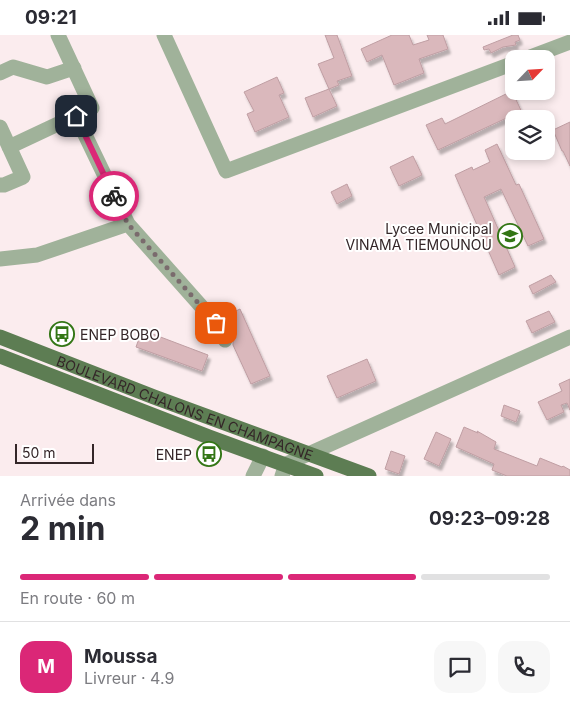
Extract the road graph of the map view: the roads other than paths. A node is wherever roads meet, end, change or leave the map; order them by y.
1 (58, 35) edge
2 (164, 35) edge
3 (570, 42) edge
4 (549, 50) edge
5 (505, 66) edge
6 (74, 68) junction
7 (0, 73) edge
8 (76, 116) junction
9 (0, 127) edge
10 (9, 147) junction
11 (0, 185) edge
12 (128, 224) junction
13 (0, 259) edge
14 (0, 337) edge
15 (570, 337) edge
16 (225, 340) dead end
17 (0, 356) edge
18 (312, 454) junction
19 (263, 456) junction
20 (284, 470) edge
21 (253, 476) edge
22 (316, 476) edge
23 (369, 476) edge

1 - 6 street
2 - 5 street
3 - 4 street
6 - 7 street
6 - 8 street
8 - 10 street
8 - 12 street
9 - 10 street
10 - 11 street
12 - 13 street
12 - 16 street
14 - 18 main road, BOULEVARD CHALONS EN CHAMPAGNE
15 - 18 street
17 - 19 main road, BOULEVARD CHALONS EN CHAMPAGNE
18 - 20 street
18 - 23 main road, BOULEVARD CHALONS EN CHAMPAGNE
19 - 20 main road, BOULEVARD CHALONS EN CHAMPAGNE
19 - 21 street
20 - 22 main road, BOULEVARD CHALONS EN CHAMPAGNE

